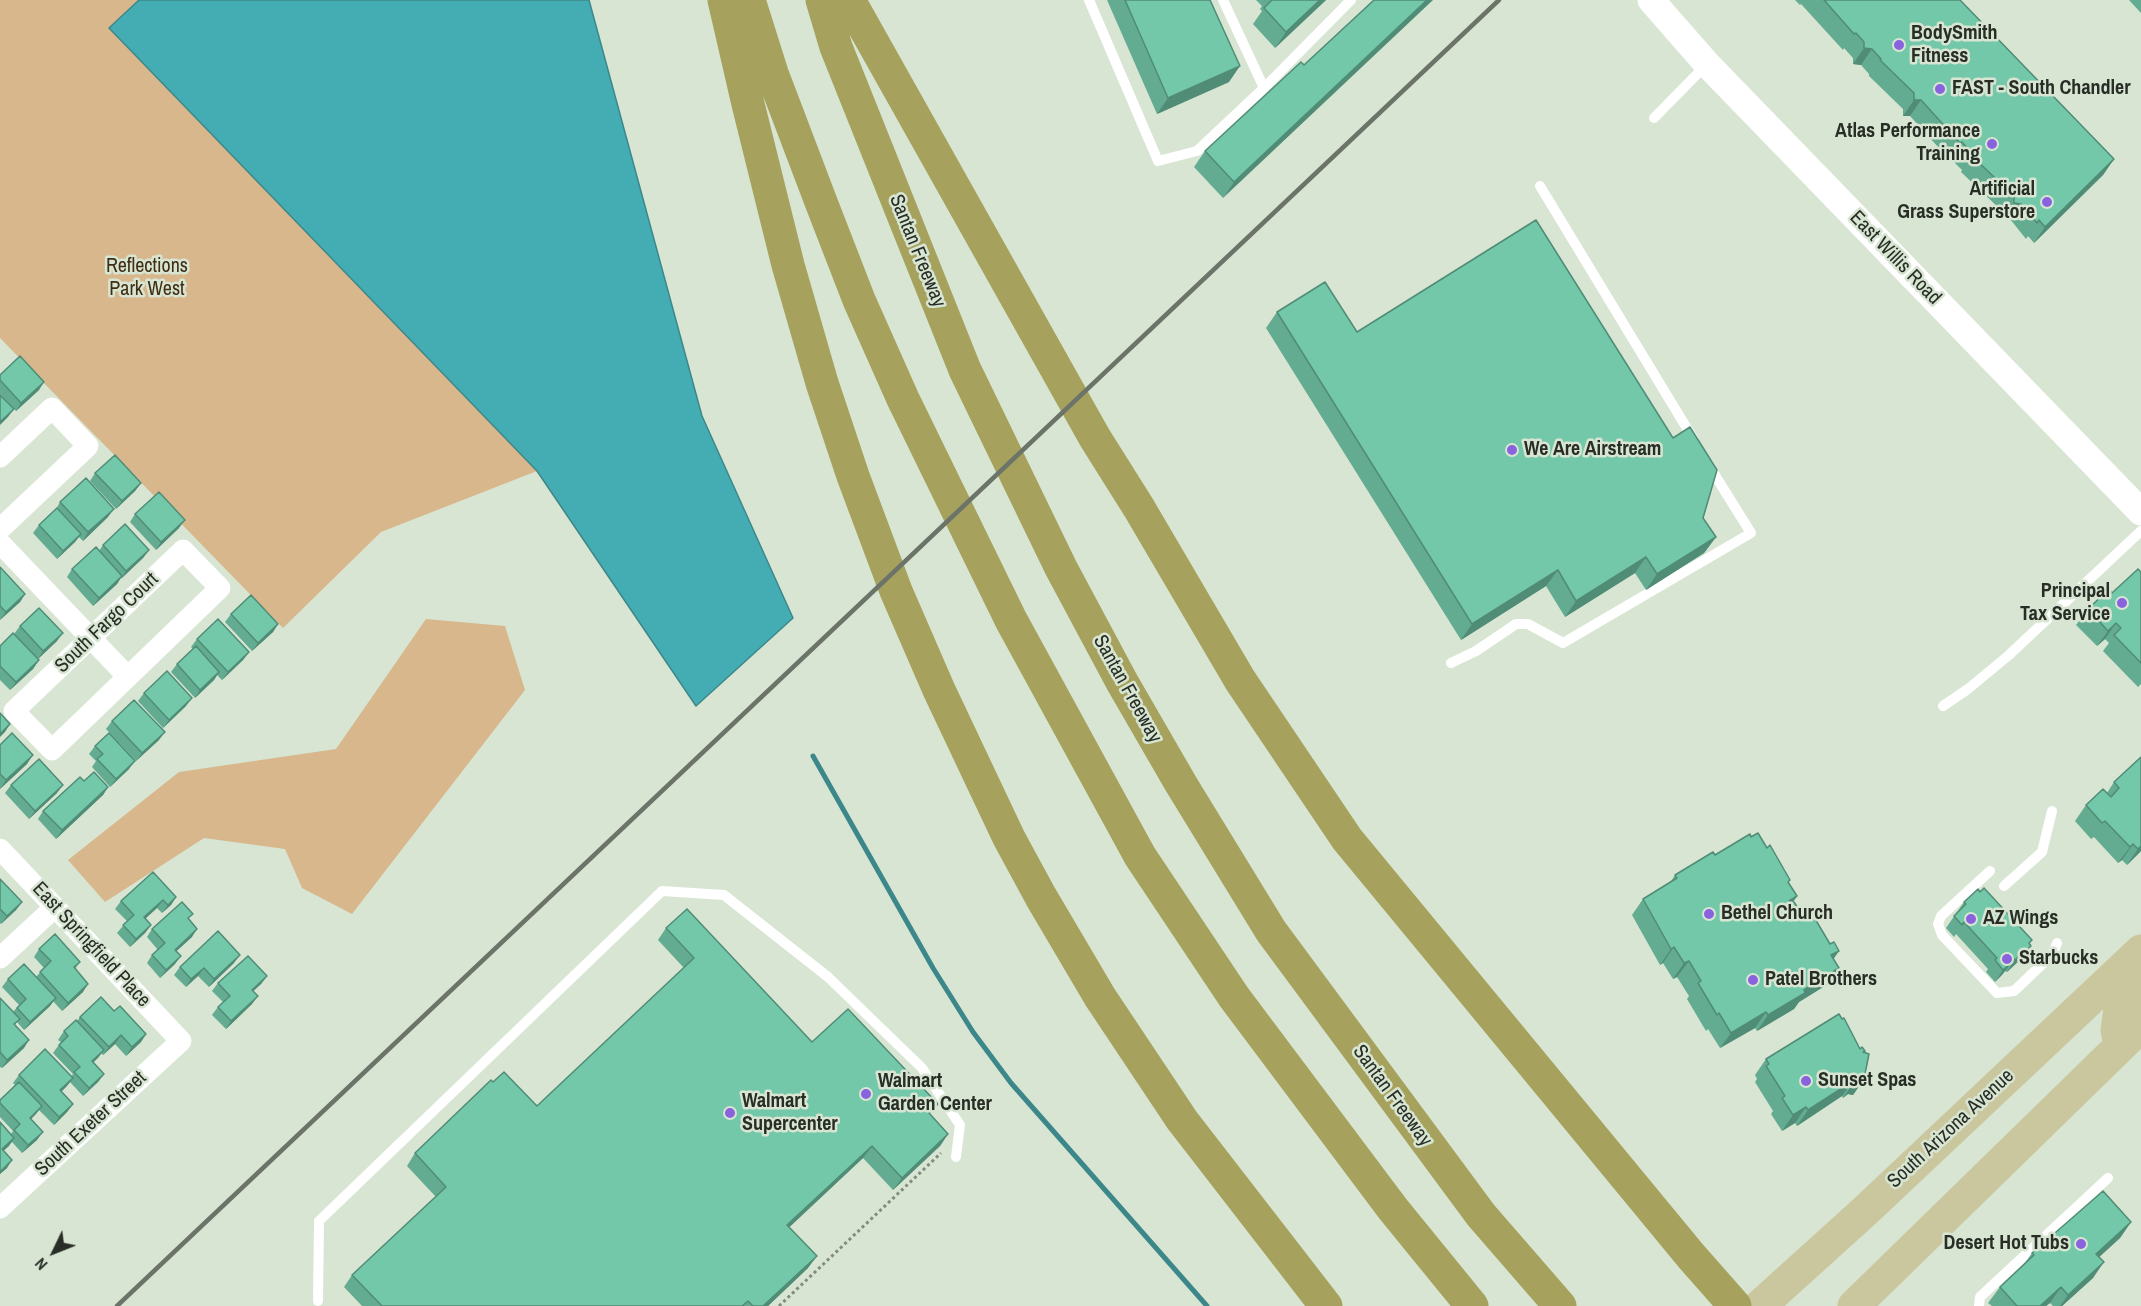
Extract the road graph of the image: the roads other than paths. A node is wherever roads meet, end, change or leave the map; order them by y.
1 (724, 0) edge
2 (748, 0) edge
3 (822, 0) edge
4 (849, 0) edge
5 (1089, 0) edge
6 (1223, 0) edge
7 (1351, 0) edge
8 (1651, 0) edge
9 (1707, 64) junction
10 (1264, 88) junction
11 (1654, 118) dead end
12 (1540, 186) dead end
13 (0, 457) edge
14 (2141, 512) edge
15 (0, 529) edge
16 (2141, 531) edge
17 (0, 543) edge
18 (91, 638) junction
19 (1451, 663) dead end
20 (128, 677) junction
21 (1943, 706) dead end
22 (2052, 811) dead end
23 (0, 849) edge
24 (1990, 871) dead end
25 (2004, 886) dead end
26 (55, 907) junction
27 (2057, 942) dead end
28 (2141, 951) edge
29 (0, 958) edge
30 (2141, 986) edge
31 (2131, 1036) edge
32 (182, 1041) joint
33 (956, 1157) road end
34 (2108, 1178) dead end
35 (0, 1208) edge
36 (318, 1304) edge
37 (1326, 1306) edge
38 (1472, 1306) edge
39 (1560, 1306) edge
40 (1735, 1306) edge
41 (1760, 1306) edge
42 (1854, 1306) edge
43 (1979, 1306) edge

1 - 37 highway
2 - 38 highway
3 - 39 highway, Santan Freeway
4 - 40 highway
5 - 10 lane
6 - 10 lane
7 - 10 lane
8 - 9 street, East Willis Road
9 - 11 lane
9 - 14 street, East Willis Road
12 - 19 lane
13 - 15 street
16 - 21 lane
17 - 18 street
18 - 20 street
18 - 20 street, South Fargo Court
18 - 20 street, South Fargo Court
22 - 25 lane
23 - 26 street, East Springfield Place
24 - 27 lane
26 - 29 street
26 - 32 street, East Springfield Place
28 - 41 main road, South Arizona Avenue
30 - 31 main road
31 - 42 main road
32 - 35 street, South Exeter Street
33 - 36 lane
34 - 43 lane

